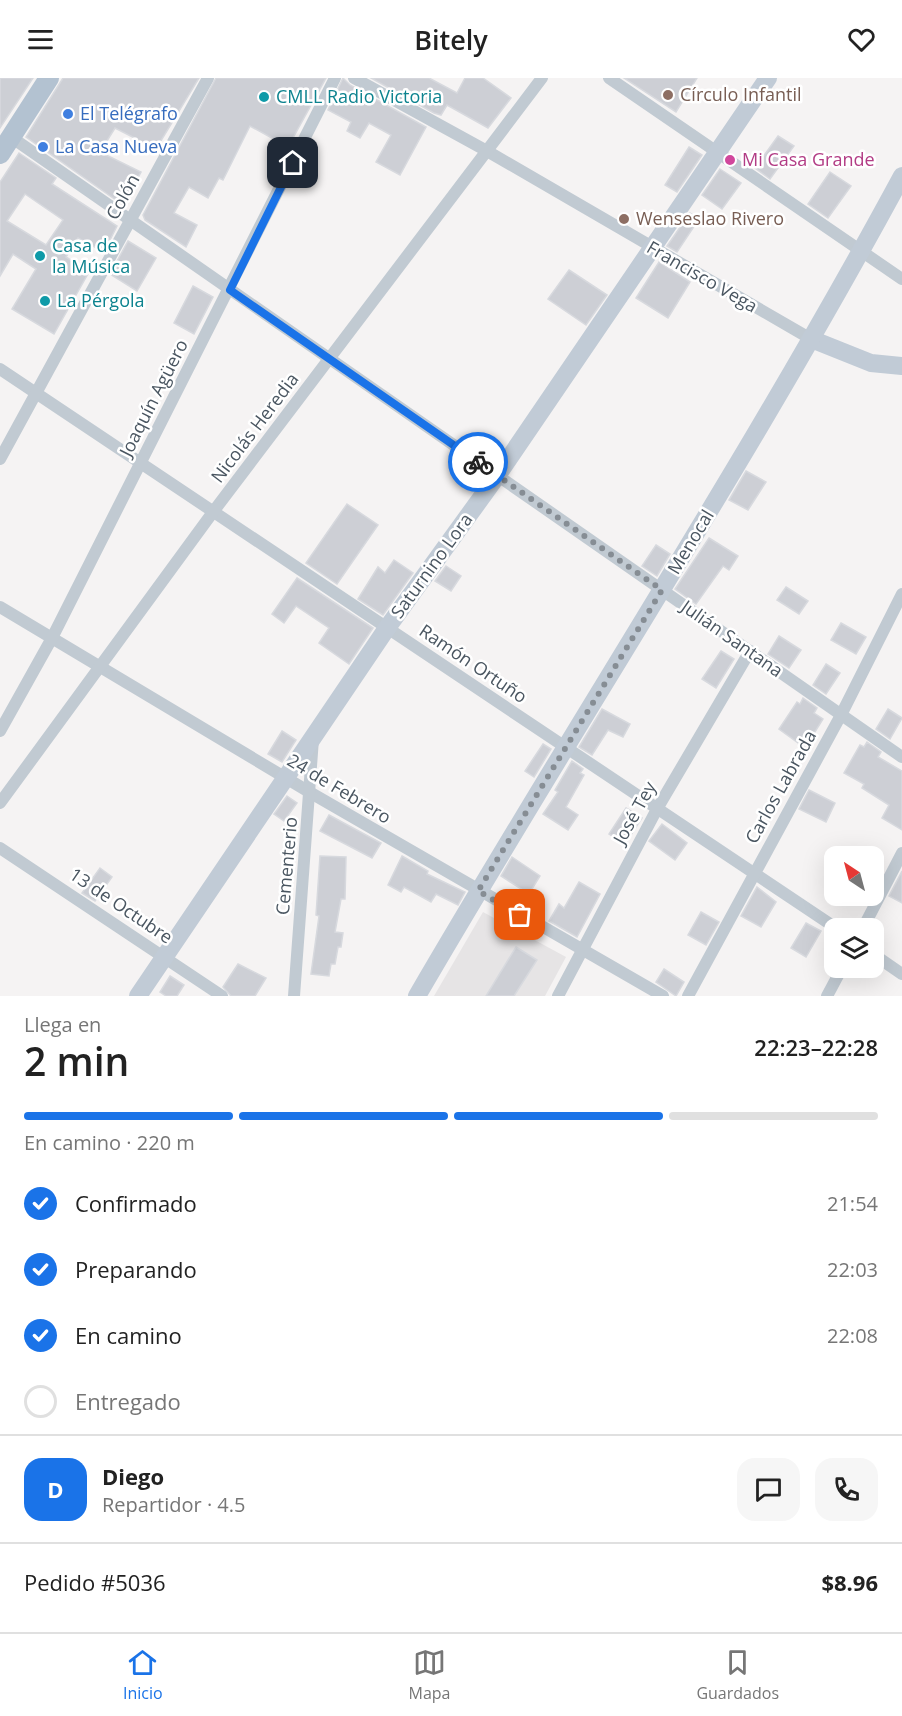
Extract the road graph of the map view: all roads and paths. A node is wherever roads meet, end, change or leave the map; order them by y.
1 (49, 78) edge
2 (208, 78) edge
3 (335, 78) edge
4 (354, 78) edge
5 (542, 78) edge
6 (609, 78) edge
7 (768, 78) edge
8 (5, 134) edge
9 (487, 151) junction
10 (718, 152) junction
11 (0, 154) edge
12 (902, 176) edge
13 (130, 220) junction
14 (653, 248) junction
15 (861, 252) junction
16 (902, 279) edge
17 (230, 290) junction
18 (811, 339) junction
19 (330, 359) junction
20 (902, 366) edge
21 (0, 369) edge
22 (35, 393) junction
23 (0, 459) edge
24 (141, 464) junction
25 (497, 476) junction
26 (213, 512) junction
27 (662, 590) junction
28 (902, 594) edge
29 (0, 607) edge
30 (387, 628) junction
31 (52, 638) junction
32 (750, 651) junction
33 (100, 667) junction
34 (841, 715) junction
35 (0, 731) edge
36 (313, 738) junction
37 (565, 747) junction
38 (902, 757) edge
39 (285, 777) junction
40 (311, 793) junction
41 (0, 802) edge
42 (657, 808) junction
43 (0, 848) edge
44 (902, 853) edge
45 (754, 873) junction
46 (478, 891) junction
47 (868, 918) edge
48 (824, 920) edge
49 (582, 950) junction
50 (165, 957) junction
51 (884, 962) edge
52 (902, 974) edge
53 (837, 978) edge
54 (138, 996) edge
55 (222, 996) edge
56 (294, 996) edge
57 (417, 996) edge
58 (558, 996) edge
59 (663, 996) edge
60 (688, 996) edge
61 (827, 996) edge

1 - 8 main road
2 - 13 street, Colón
3 - 17 street, Joaquín Agüero
4 - 9 street, Francisco Vega
5 - 9 street, Nicolás Heredia
6 - 10 street
7 - 10 street, Saturnino Lora
8 - 11 main road
8 - 13 street, Julián Santana
9 - 14 street, Francisco Vega
9 - 19 street, Nicolás Heredia
10 - 14 street, Saturnino Lora
10 - 15 street
12 - 15 street, Menocal
13 - 17 street, Julián Santana
13 - 22 street, Colón
14 - 18 street, Francisco Vega
14 - 25 street, Saturnino Lora
15 - 16 street
15 - 18 street, Menocal
17 - 19 street, Julián Santana
17 - 24 street, Joaquín Agüero
18 - 20 street, Francisco Vega
18 - 27 street, Menocal
19 - 25 street, Julián Santana
19 - 26 street, Nicolás Heredia
21 - 22 street, Ramón Ortuño
22 - 23 street, Colón
22 - 24 street, Ramón Ortuño
24 - 26 street, Ramón Ortuño
24 - 31 street, Joaquín Agüero
25 - 27 street, Julián Santana
25 - 30 street, Saturnino Lora
26 - 30 street, Ramón Ortuño
26 - 33 street, Nicolás Heredia
27 - 32 street, Julián Santana
27 - 37 street, Menocal
28 - 34 street, Carlos Labrada
29 - 31 street, 24 de Febrero
30 - 36 street, Saturnino Lora
30 - 37 street, Ramón Ortuño
31 - 33 street, 24 de Febrero
31 - 35 street, Joaquín Agüero
32 - 34 street, Julián Santana
32 - 42 street, José Tey
33 - 39 street, 24 de Febrero
33 - 41 street, Nicolás Heredia
34 - 38 street, Julián Santana
34 - 45 street, Carlos Labrada
36 - 39 street, Saturnino Lora
36 - 40 street, Cementerio
37 - 42 street, Ramón Ortuño
37 - 46 street, Menocal
39 - 40 street, 24 de Febrero
39 - 50 street, Saturnino Lora
40 - 46 street, 24 de Febrero
40 - 56 street, Cementerio
42 - 45 street, Ramón Ortuño
42 - 49 street, José Tey
43 - 50 street, 13 de Octubre
44 - 47 street
45 - 48 street, Ramón Ortuño
45 - 60 street, Carlos Labrada
46 - 49 street, 24 de Febrero
46 - 57 street, Menocal
49 - 58 street, José Tey
49 - 59 street, 24 de Febrero
50 - 54 street, Saturnino Lora
50 - 55 street, 13 de Octubre
51 - 52 street
53 - 61 street

